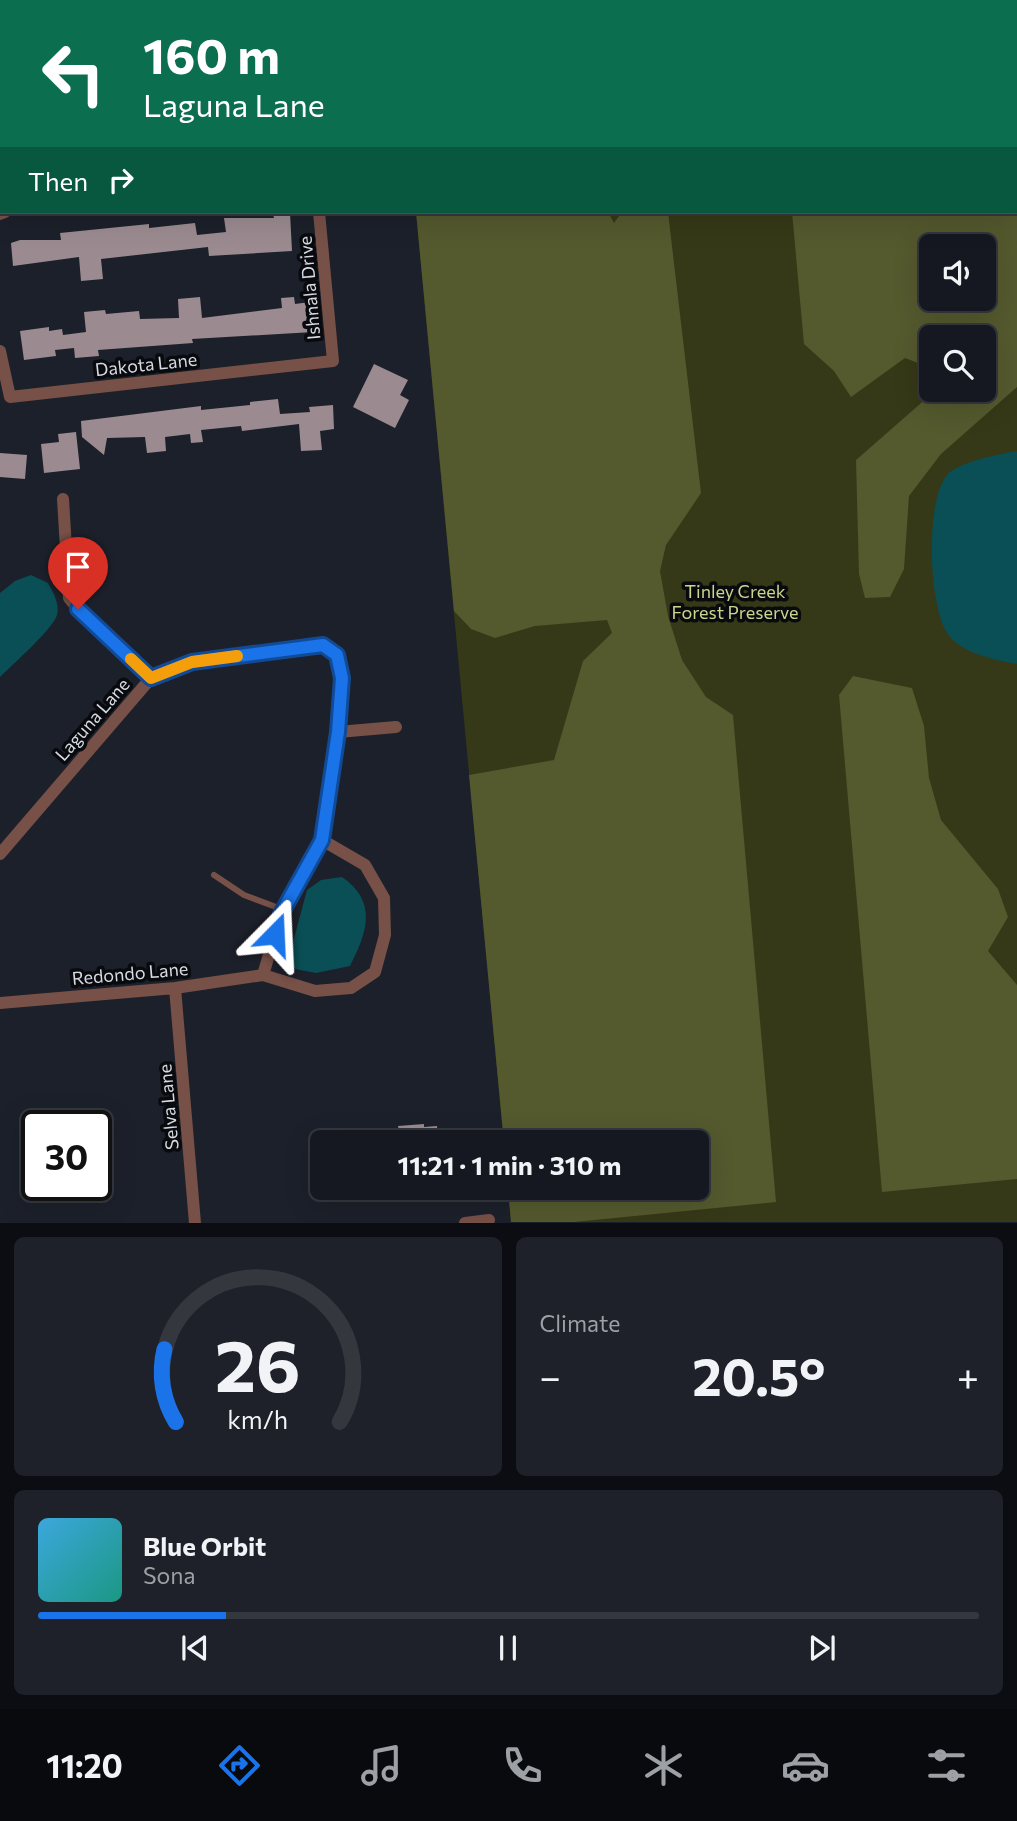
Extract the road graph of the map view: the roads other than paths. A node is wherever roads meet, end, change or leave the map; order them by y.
1 (319, 214) edge
2 (0, 351) edge
3 (333, 361) joint
4 (63, 499) dead end
5 (151, 678) junction
6 (396, 727) dead end
7 (338, 732) junction
8 (322, 840) junction
9 (0, 854) edge
10 (214, 876) dead end
11 (284, 910) junction
12 (263, 975) junction
13 (175, 988) junction
14 (0, 1003) edge
15 (489, 1220) dead end
16 (195, 1223) edge
17 (465, 1223) edge

1 - 3 street, Ishnala Drive
2 - 3 street, Dakota Lane
4 - 5 street
5 - 7 street, Laguna Lane
5 - 9 street, Laguna Lane
6 - 7 street
7 - 8 street
8 - 11 street
8 - 12 street, Redondo Lane
10 - 11 lane
11 - 12 street
12 - 13 street, Redondo Lane
13 - 14 street, Redondo Lane
13 - 16 street, Selva Lane
15 - 17 street

